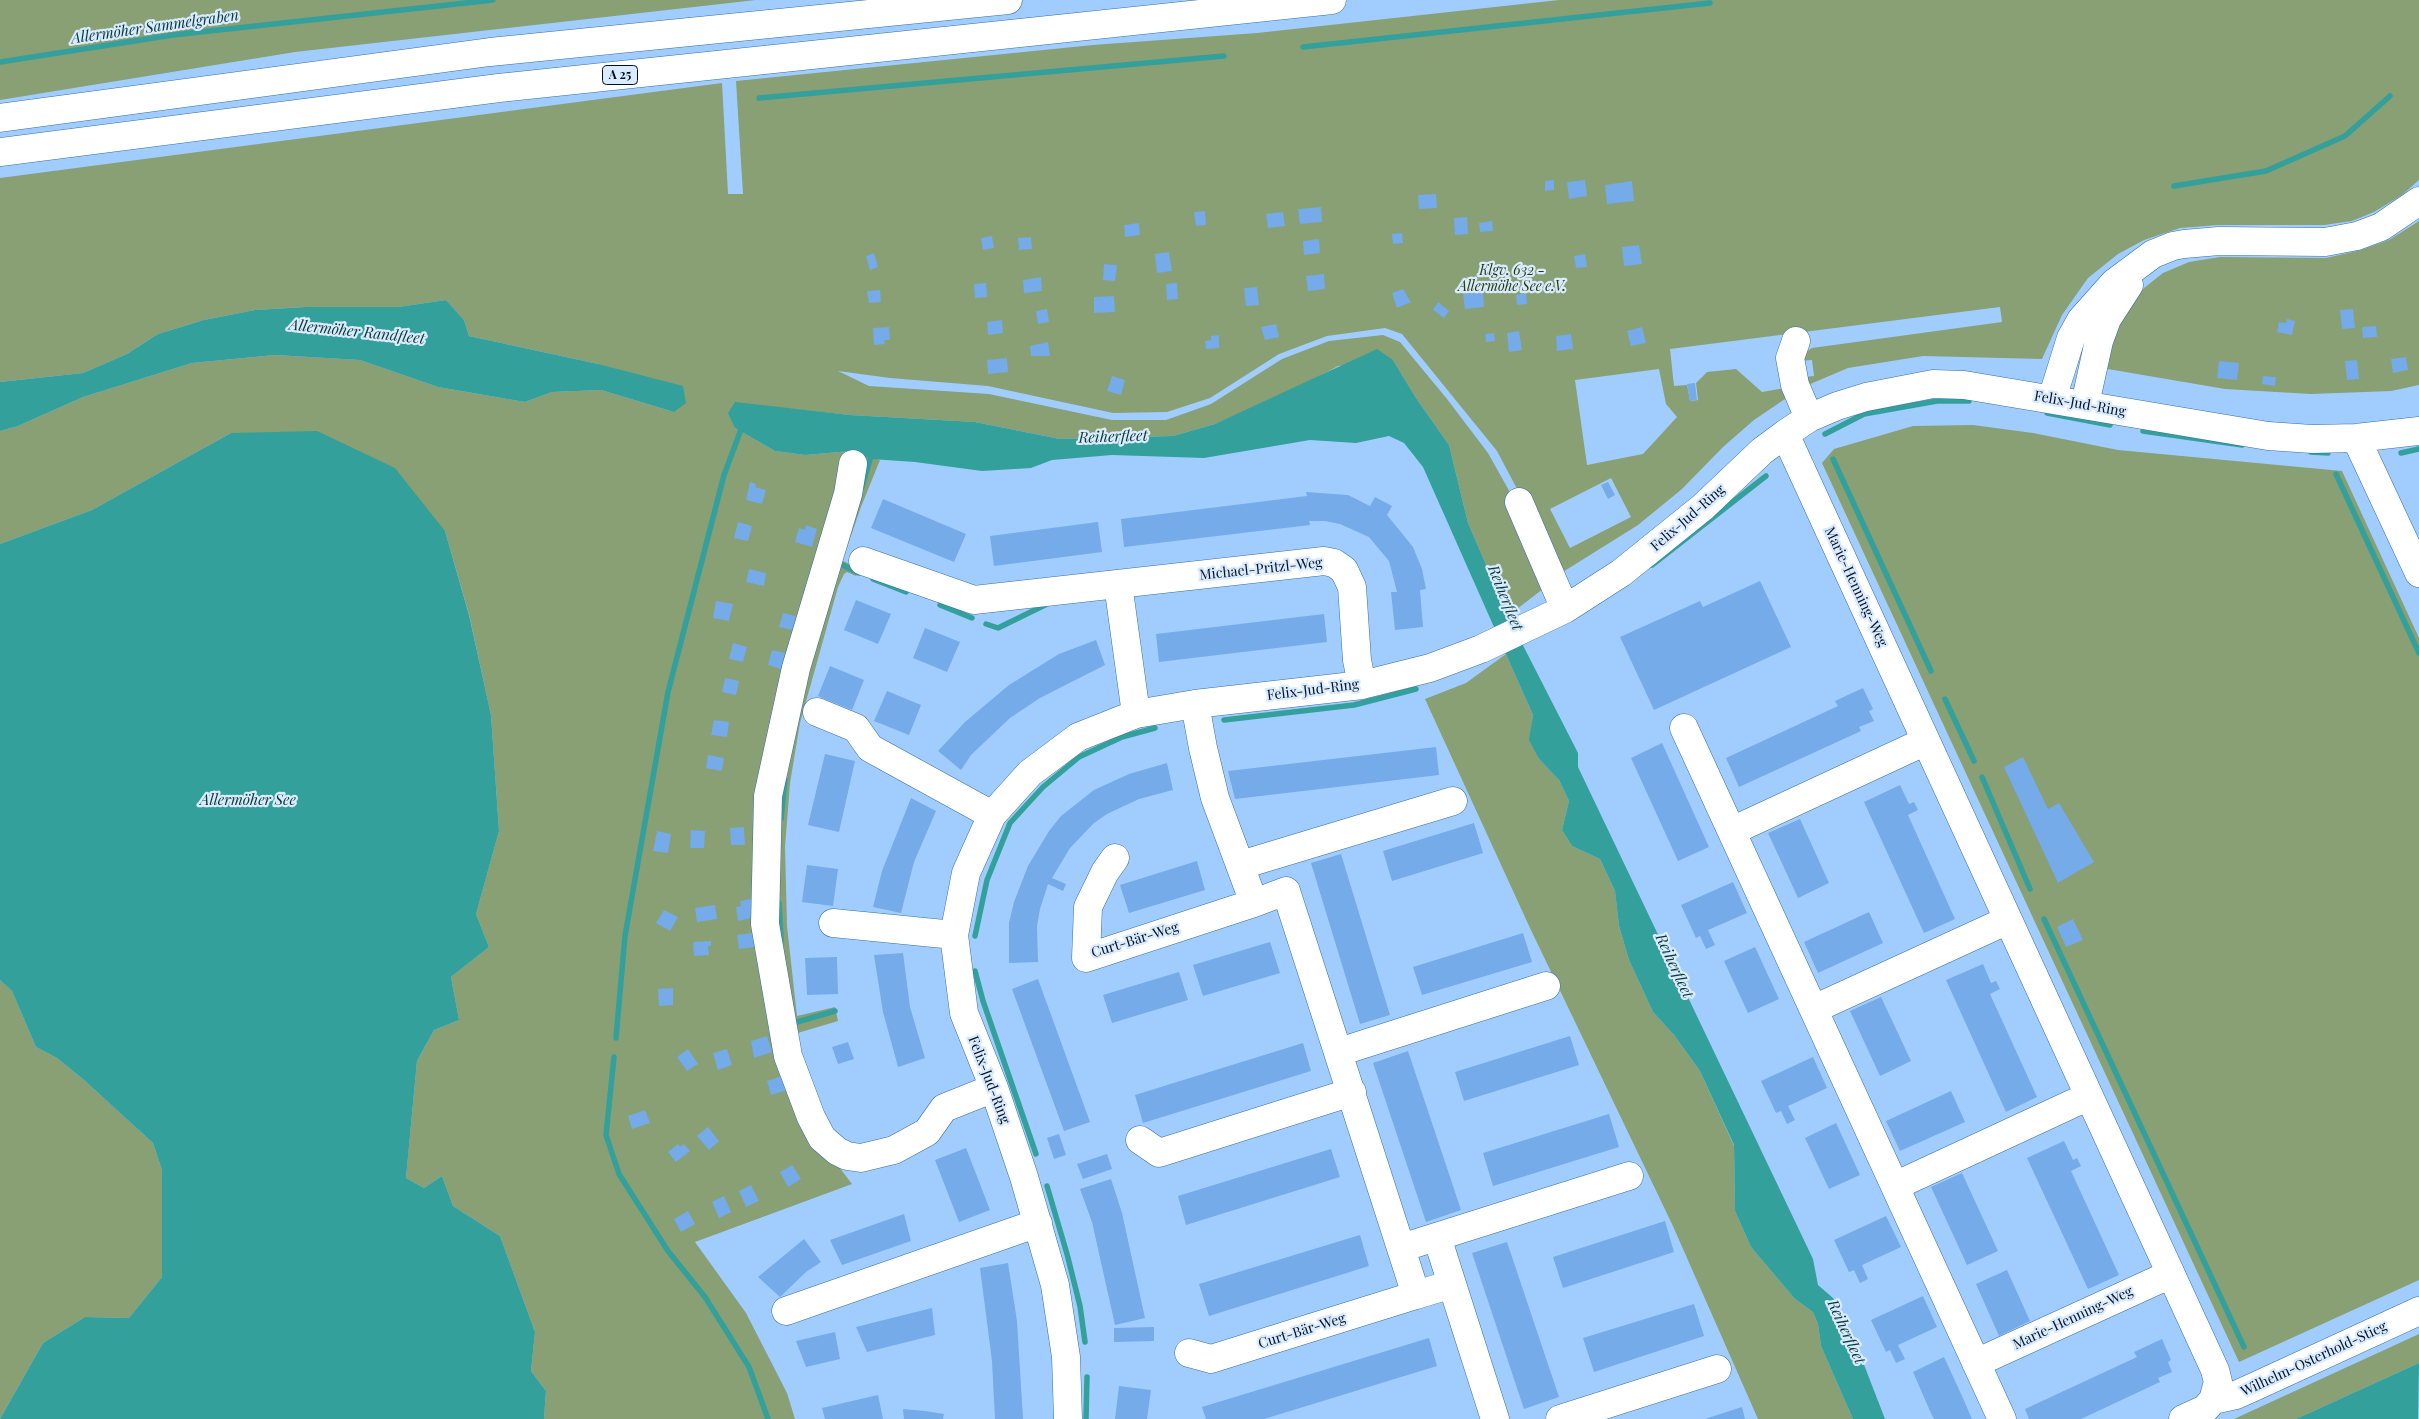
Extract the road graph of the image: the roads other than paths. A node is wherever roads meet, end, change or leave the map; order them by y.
1 (1008, 0) edge
2 (1332, 0) edge
3 (0, 118) edge
4 (0, 152) edge
5 (2419, 202) edge
6 (2173, 246) junction
7 (1796, 341) dead end
8 (2052, 399) junction
9 (2085, 404) junction
10 (1809, 418) junction
11 (2419, 431) edge
12 (1785, 434) junction
13 (2356, 438) junction
14 (853, 464) dead end
15 (1519, 502) dead end
16 (863, 562) dead end
17 (2419, 573) edge
18 (1118, 584) junction
19 (1565, 609) junction
20 (1362, 685) junction
21 (1196, 704) junction
22 (817, 712) dead end
23 (1136, 714) junction
24 (1684, 728) dead end
25 (1926, 741) junction
26 (1453, 801) dead end
27 (992, 815) junction
28 (1732, 831) junction
29 (1274, 855) junction
30 (1115, 858) dead end
31 (1241, 865) junction
32 (1286, 891) junction
33 (1254, 902) junction
34 (2008, 920) junction
35 (834, 923) dead end
36 (954, 935) junction
37 (1546, 986) dead end
38 (1814, 1009) junction
39 (1339, 1052) junction
40 (994, 1088) junction
41 (1352, 1092) junction
42 (2089, 1096) junction
43 (1140, 1140) dead end
44 (1629, 1176) dead end
45 (1895, 1186) junction
46 (1038, 1223) junction
47 (1437, 1237) junction
48 (1401, 1248) junction
49 (2170, 1274) junction
50 (1452, 1284) junction
51 (1416, 1295) junction
52 (786, 1311) dead end
53 (2419, 1311) edge
54 (1189, 1353) dead end
55 (1976, 1363) junction
56 (1716, 1369) dead end
57 (2213, 1400) junction
58 (1068, 1419) edge
59 (1495, 1419) edge
60 (1560, 1419) edge
61 (2002, 1419) edge
62 (2183, 1419) edge

1 - 3 main road
2 - 4 main road, A 25
5 - 6 main road
6 - 8 main road
6 - 9 main road
7 - 10 main road
8 - 9 main road, Felix-Jud-Ring
8 - 10 main road, Felix-Jud-Ring
9 - 13 main road, Felix-Jud-Ring
10 - 12 main road, Felix-Jud-Ring
11 - 13 main road, Felix-Jud-Ring
12 - 19 main road, Felix-Jud-Ring
12 - 25 main road, Marie-Henning-Weg
13 - 17 main road
14 - 40 main road
15 - 19 main road
16 - 18 main road, Michael-Pritzl-Weg
18 - 20 main road, Michael-Pritzl-Weg
18 - 23 main road
19 - 20 main road, Felix-Jud-Ring
20 - 21 main road, Felix-Jud-Ring
21 - 23 main road, Felix-Jud-Ring
21 - 31 main road
22 - 27 main road
23 - 27 main road, Felix-Jud-Ring
24 - 28 main road
25 - 28 main road
25 - 34 main road, Marie-Henning-Weg
26 - 29 main road
27 - 36 main road, Felix-Jud-Ring
28 - 38 main road
29 - 31 main road
29 - 32 main road
30 - 33 main road, Curt-Bär-Weg
31 - 33 main road
32 - 33 main road, Curt-Bär-Weg
32 - 39 main road
34 - 38 main road
34 - 42 main road, Marie-Henning-Weg
35 - 36 main road
36 - 40 main road, Felix-Jud-Ring
37 - 39 main road
38 - 45 main road
39 - 41 main road
40 - 46 main road, Felix-Jud-Ring
41 - 43 main road
41 - 48 main road
42 - 45 main road
42 - 49 main road, Marie-Henning-Weg
44 - 47 main road
45 - 55 main road
46 - 52 main road
46 - 58 main road, Felix-Jud-Ring
47 - 48 main road
47 - 50 main road
48 - 51 main road
49 - 55 main road, Marie-Henning-Weg
49 - 57 main road, Marie-Henning-Weg
50 - 51 main road, Curt-Bär-Weg
50 - 59 main road
51 - 54 main road, Curt-Bär-Weg
53 - 57 main road, Wilhelm-Osterhold-Stieg
55 - 61 main road
56 - 60 main road
57 - 62 main road, Wilhelm-Osterhold-Stieg

